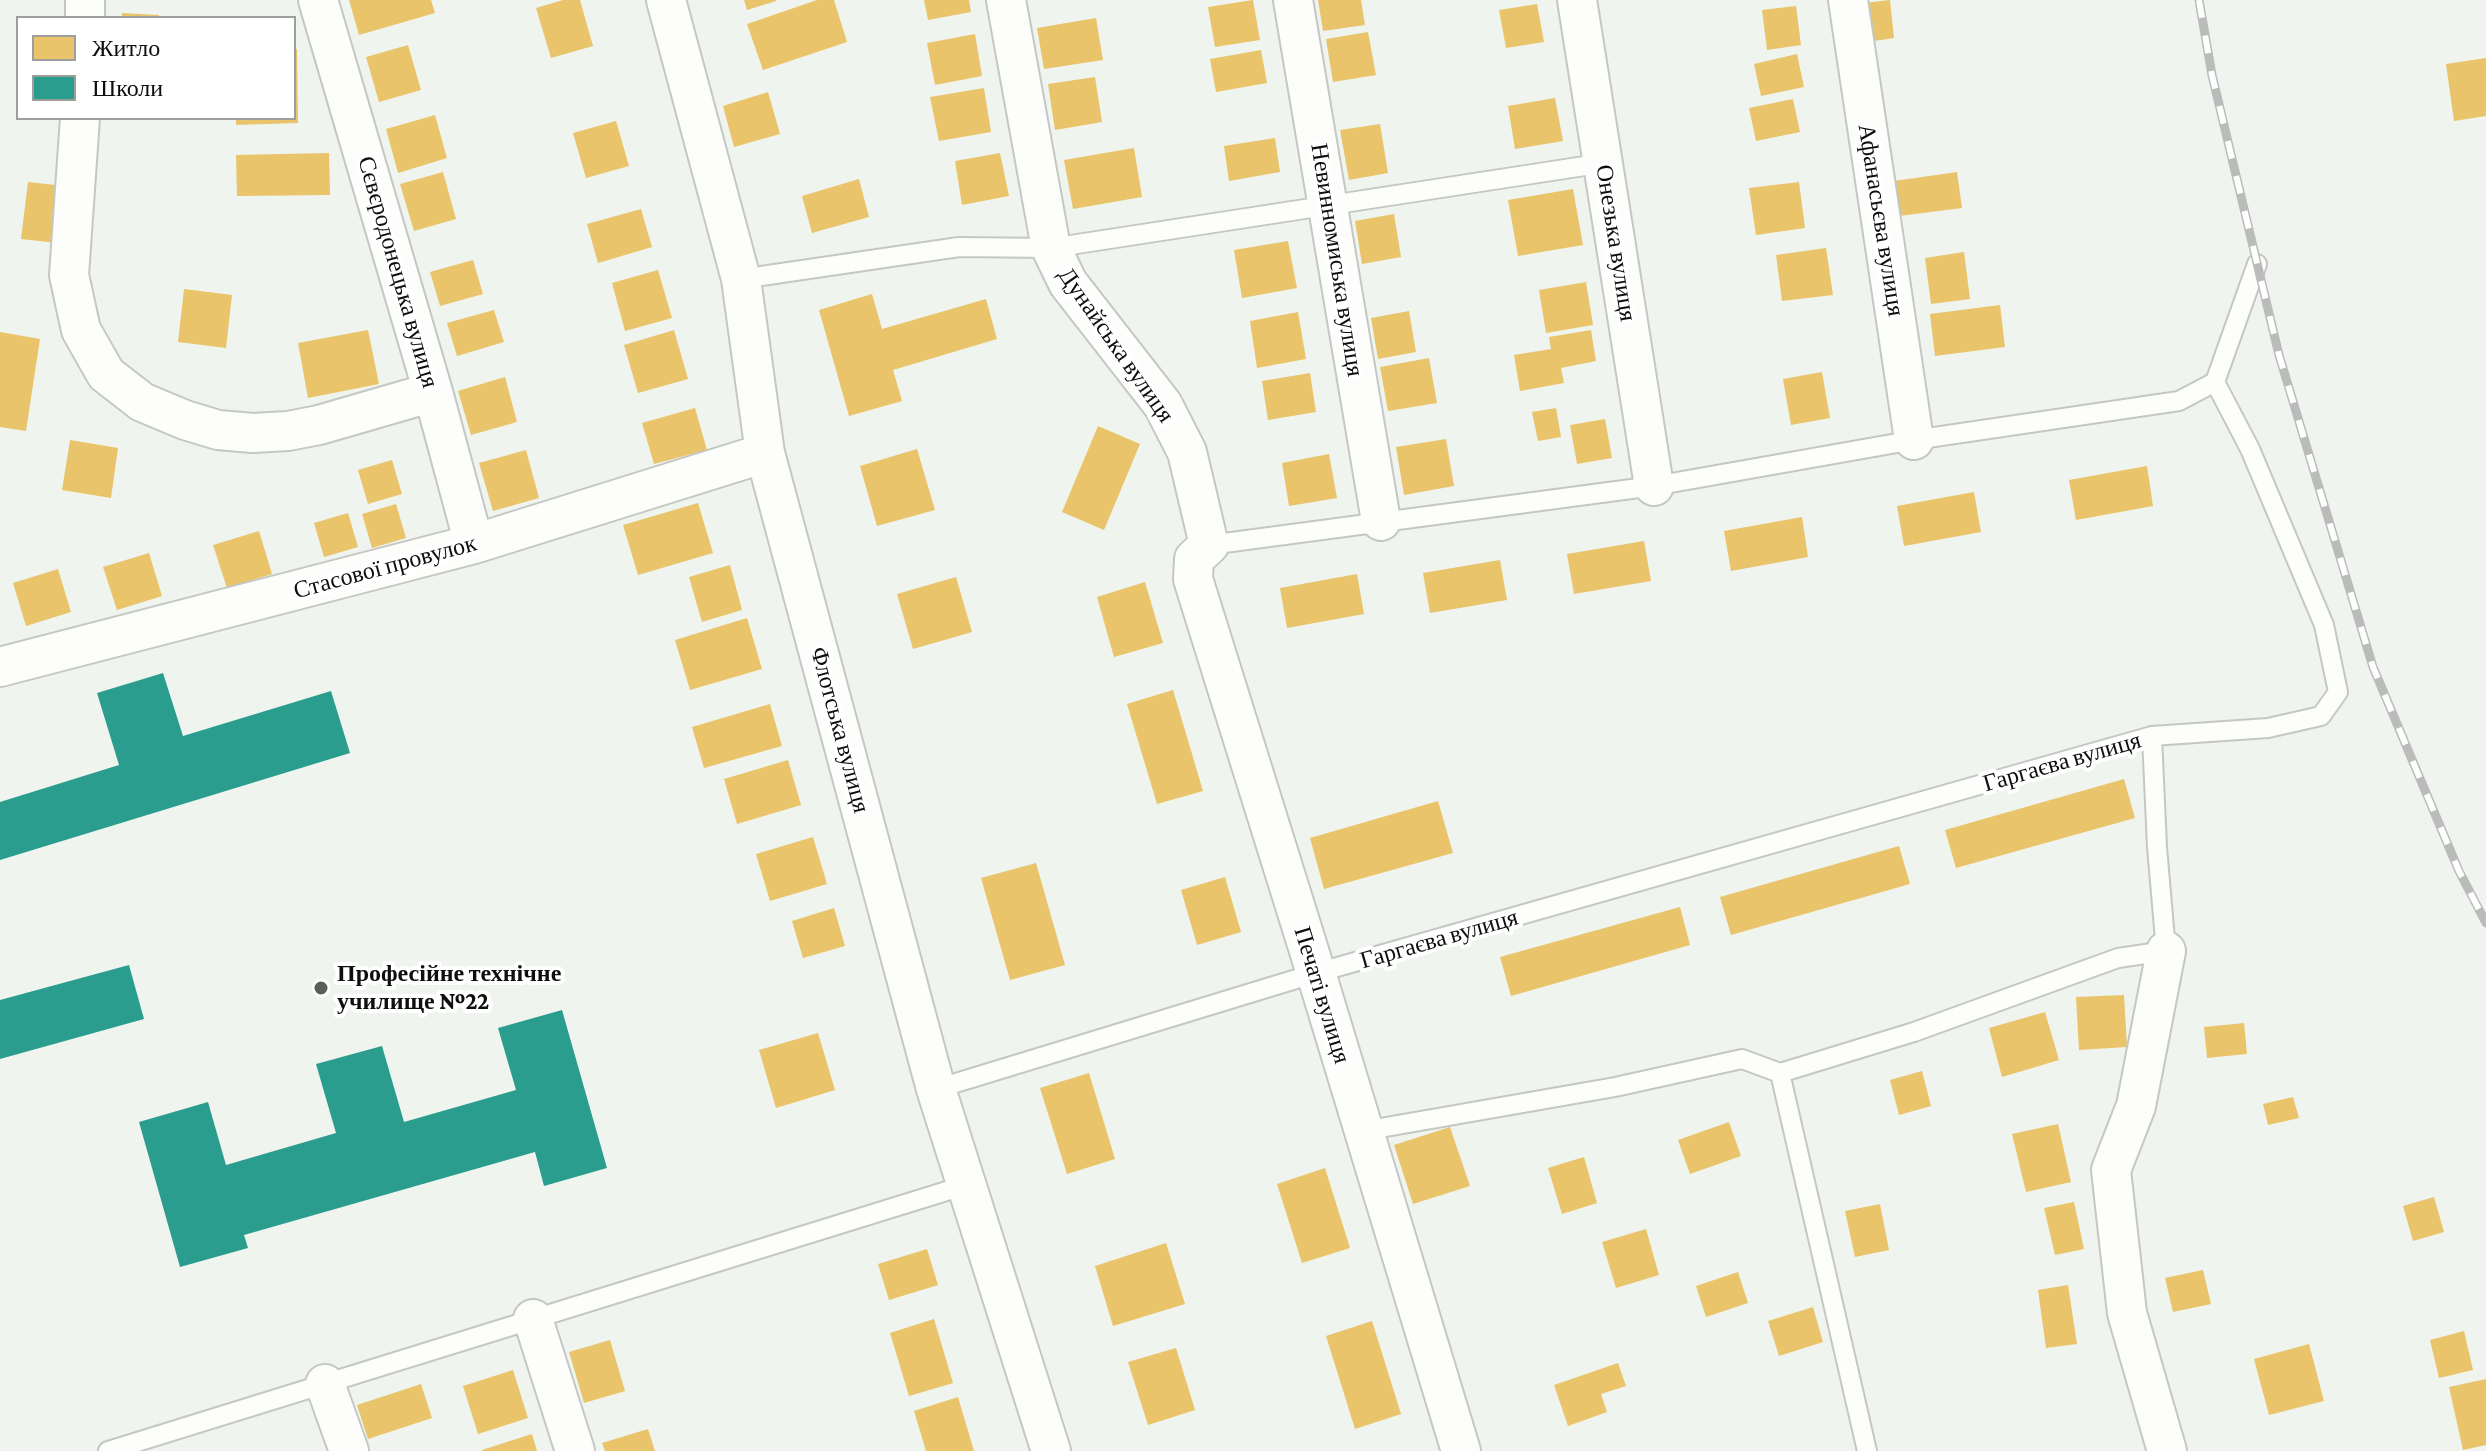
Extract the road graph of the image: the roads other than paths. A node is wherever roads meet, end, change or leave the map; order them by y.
1 (318, 0) edge
2 (666, 0) edge
3 (1006, 0) edge
4 (1293, 0) edge
5 (1577, 0) edge
6 (1848, 0) edge
7 (80, 120) edge
8 (1604, 163) junction
9 (1329, 205) junction
10 (1051, 248) junction
11 (2257, 264) dead end
12 (741, 279) junction
13 (2215, 382) junction
14 (433, 392) junction
15 (1914, 440) junction
16 (765, 453) junction
17 (1654, 486) junction
18 (1381, 521) junction
19 (474, 544) junction
20 (1209, 545) junction
21 (0, 667) edge
22 (2152, 736) junction
23 (2166, 951) junction
24 (1316, 973) junction
25 (1780, 1073) junction
26 (936, 1089) junction
27 (1363, 1131) junction
28 (966, 1185) junction
29 (533, 1319) junction
30 (325, 1384) junction
31 (108, 1451) edge
32 (349, 1451) edge
33 (575, 1451) edge
34 (1051, 1451) edge
35 (1461, 1451) edge
36 (1867, 1451) edge
37 (2167, 1451) edge

1 - 14 street, Сєвєродонецька вулиця
2 - 12 street, Флотська вулиця
3 - 10 street, Дунайська вулиця
4 - 9 street, Невинномиська вулиця
5 - 8 street, Онезька вулиця
6 - 15 street, Афанасьєва вулиця
7 - 14 street
8 - 9 lane
8 - 17 street, Онезька вулиця
9 - 10 lane
9 - 18 street, Невинномиська вулиця
10 - 12 lane
10 - 20 street, Дунайська вулиця
11 - 13 lane
12 - 16 street, Флотська вулиця
13 - 15 lane
13 - 22 lane
14 - 19 street, Сєвєродонецька вулиця
15 - 17 lane
16 - 19 street, Стасової провулок
16 - 26 street, Флотська вулиця
17 - 18 lane
18 - 20 lane
19 - 21 street, Стасової провулок
20 - 24 street, Печаті вулиця
22 - 23 lane, Гаргаєва вулиця
22 - 24 lane, Гаргаєва вулиця
23 - 25 lane
23 - 37 street, Гаргаєва вулиця
24 - 26 lane, Гаргаєва вулиця
24 - 27 street, Печаті вулиця
25 - 27 lane
25 - 36 lane
26 - 28 street, Флотська вулиця
27 - 35 street, Печаті вулиця
28 - 29 lane
28 - 34 street, Флотська вулиця
29 - 30 lane
29 - 33 street
30 - 31 lane
30 - 32 street

